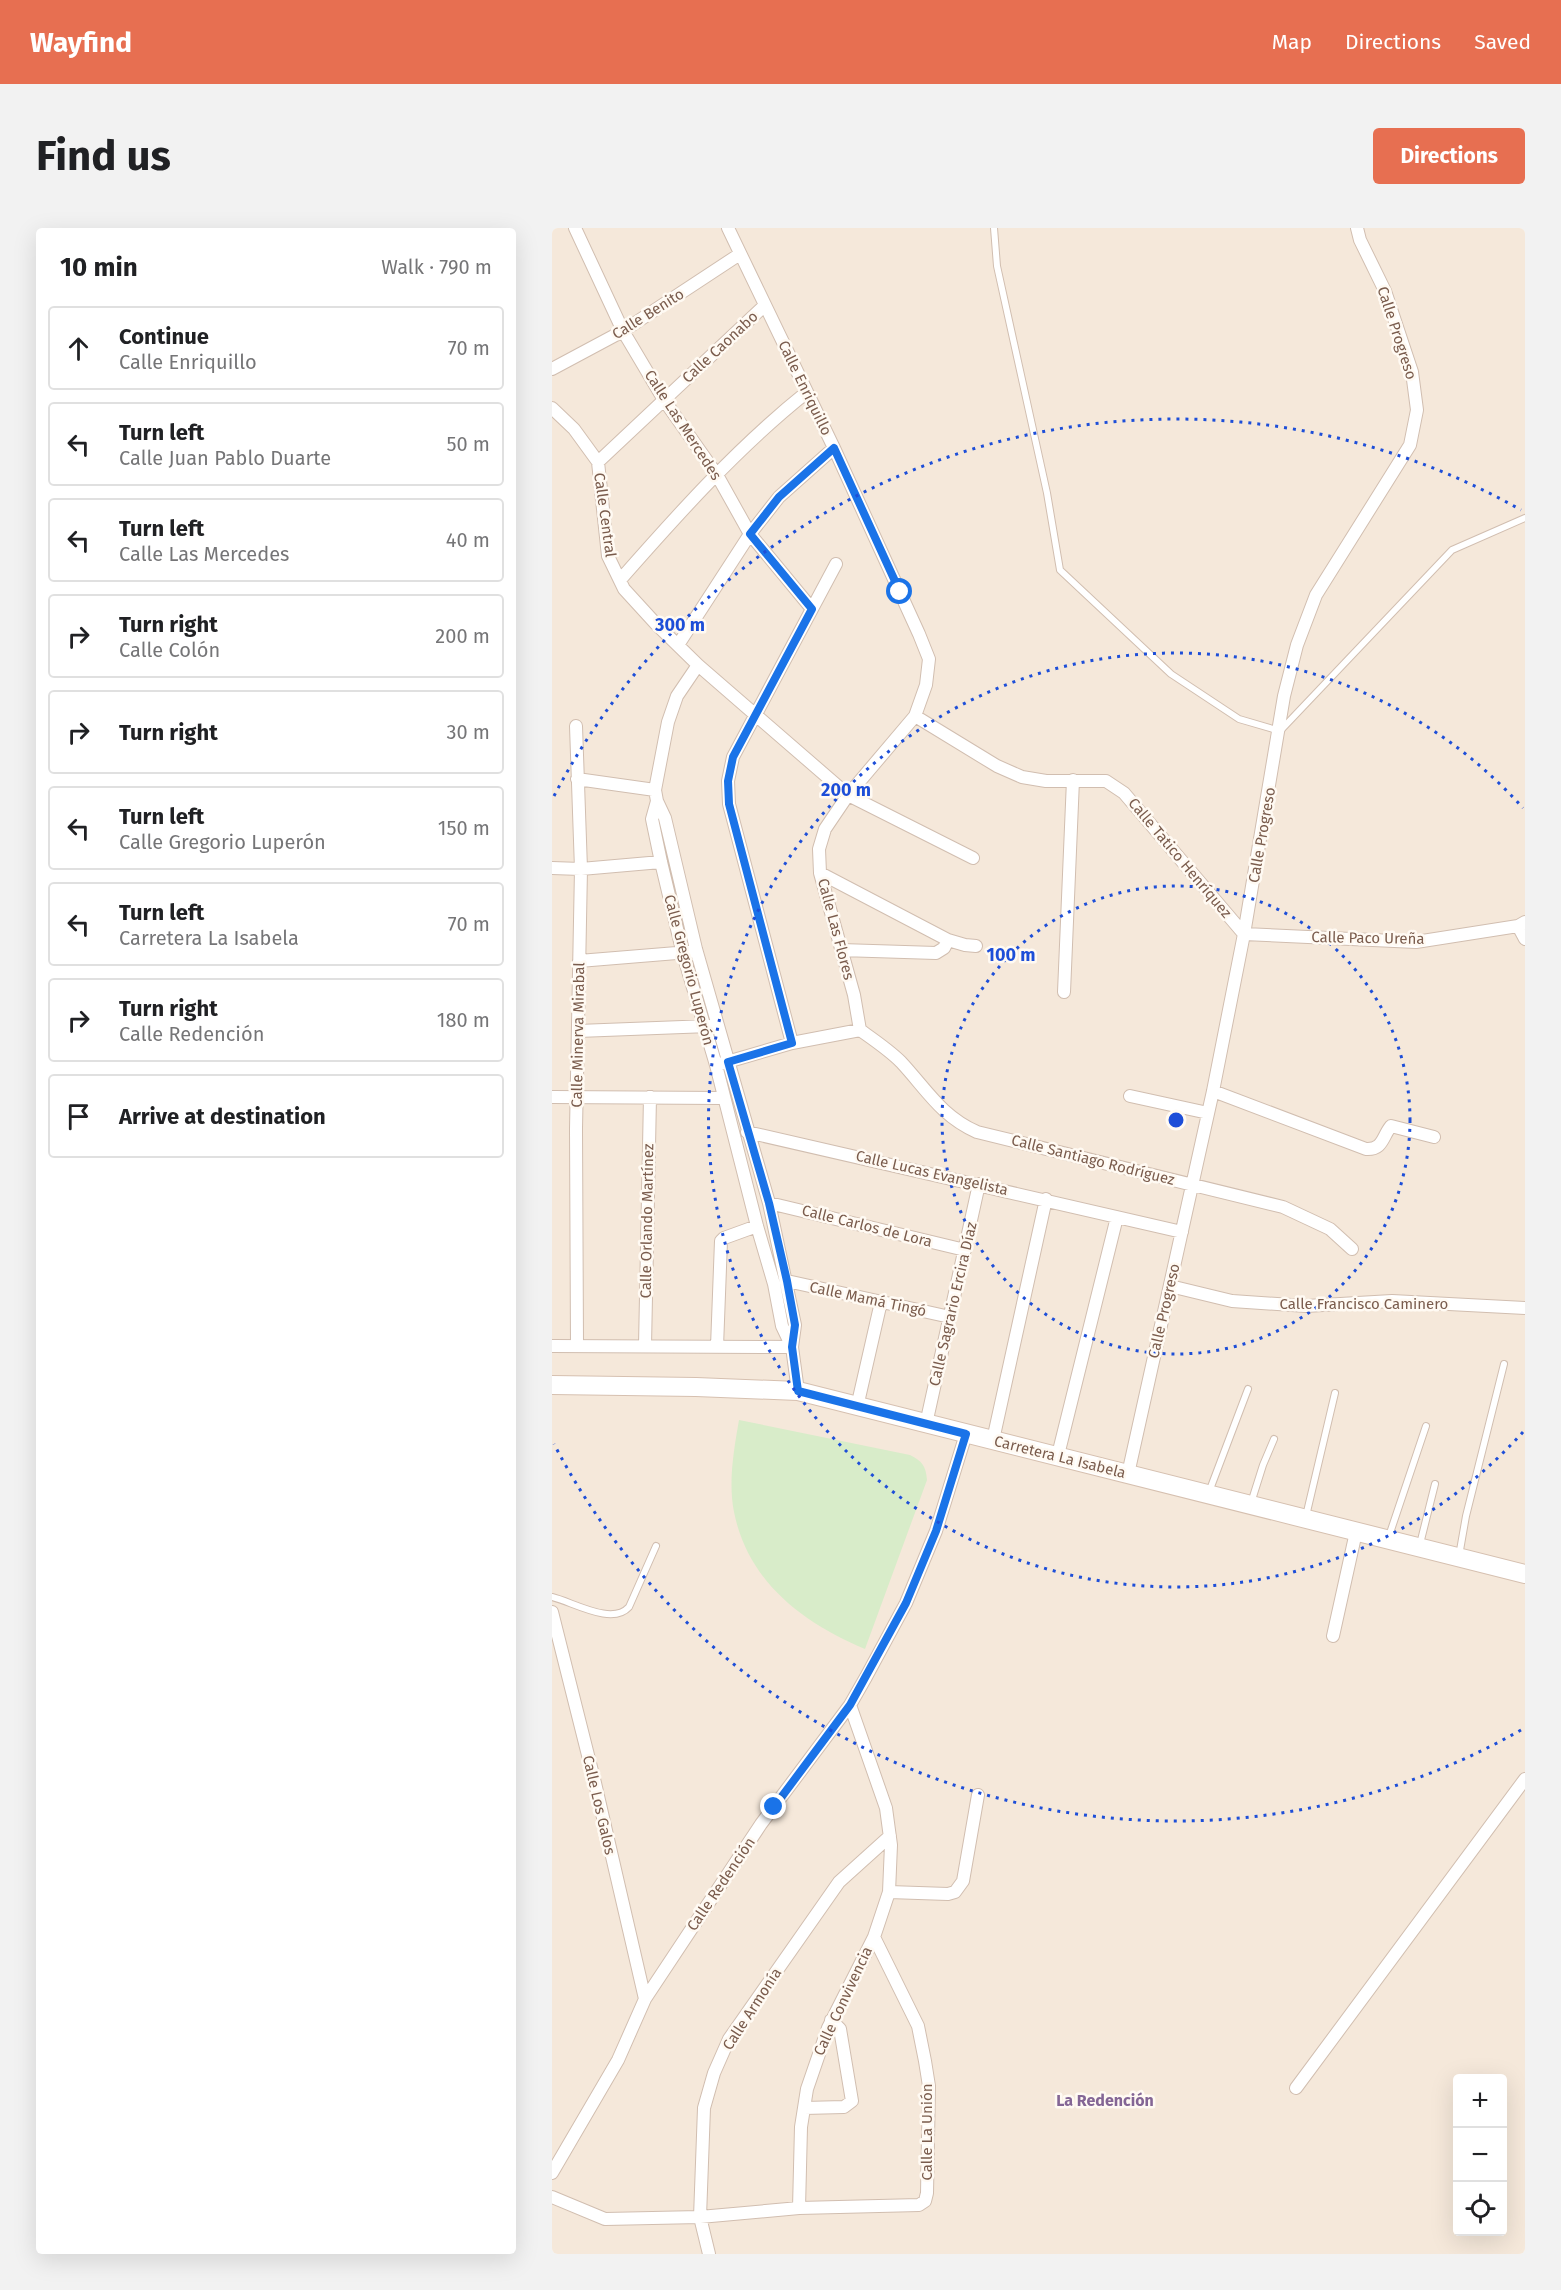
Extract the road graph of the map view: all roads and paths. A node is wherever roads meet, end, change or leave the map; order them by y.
1 (574, 228) edge
2 (728, 228) edge
3 (994, 228) edge
4 (1357, 228) edge
5 (740, 254) junction
6 (764, 306) junction
7 (623, 332) junction
8 (552, 369) edge
9 (807, 392) junction
10 (664, 400) junction
11 (552, 408) edge
12 (834, 448) junction
13 (598, 462) junction
14 (717, 476) junction
15 (1525, 518) edge
16 (750, 534) junction
17 (836, 564) dead end
18 (620, 580) junction
19 (812, 609) junction
20 (678, 645) junction
21 (698, 665) junction
22 (755, 715) junction
23 (915, 716) junction
24 (576, 726) dead end
25 (1280, 731) junction
26 (577, 779) junction
27 (1073, 780) junction
28 (848, 795) junction
29 (656, 796) junction
30 (973, 858) dead end
31 (661, 862) junction
32 (552, 868) edge
33 (581, 869) junction
34 (820, 873) junction
35 (1521, 924) edge
36 (1244, 934) junction
37 (1525, 939) edge
38 (948, 940) junction
39 (976, 946) dead end
40 (841, 950) junction
41 (689, 952) junction
42 (579, 961) junction
43 (1064, 992) dead end
44 (716, 1026) junction
45 (703, 1027) junction
46 (860, 1030) junction
47 (578, 1031) junction
48 (792, 1043) junction
49 (722, 1063) junction
50 (1213, 1091) junction
51 (1130, 1096) dead end
52 (552, 1097) edge
53 (576, 1097) junction
54 (650, 1097) junction
55 (723, 1098) junction
56 (1208, 1113) junction
57 (747, 1132) junction
58 (1434, 1137) dead end
59 (980, 1184) junction
60 (1192, 1185) junction
61 (1046, 1199) junction
62 (769, 1203) junction
63 (1117, 1217) junction
64 (757, 1226) junction
65 (1182, 1232) junction
66 (1352, 1249) dead end
67 (965, 1250) junction
68 (787, 1281) junction
69 (1170, 1286) junction
70 (881, 1302) junction
71 (1525, 1308) edge
72 (950, 1317) junction
73 (577, 1345) junction
74 (552, 1346) edge
75 (645, 1346) junction
76 (717, 1347) junction
77 (792, 1347) junction
78 (1504, 1364) dead end
79 (552, 1385) edge
80 (1248, 1389) dead end
81 (798, 1391) junction
82 (1335, 1393) dead end
83 (857, 1407) junction
84 (926, 1424) junction
85 (1426, 1426) dead end
86 (966, 1434) junction
87 (1274, 1439) dead end
88 (993, 1440) junction
89 (1058, 1455) junction
90 (1128, 1474) junction
91 (1435, 1484) dead end
92 (1208, 1495) junction
93 (1250, 1505) junction
94 (1306, 1519) junction
95 (1356, 1532) junction
96 (1387, 1540) junction
97 (656, 1546) dead end
98 (1420, 1548) junction
99 (1459, 1557) junction
100 (1525, 1574) edge
101 (552, 1597) edge
102 (552, 1612) edge
103 (1333, 1636) dead end
104 (557, 1654) edge
105 (850, 1705) junction
106 (1525, 1779) edge
107 (978, 1795) dead end
108 (890, 1836) junction
109 (889, 1892) junction
110 (874, 1937) junction
111 (645, 1999) junction
112 (831, 2020) junction
113 (1296, 2088) dead end
114 (804, 2108) junction
115 (552, 2173) edge
116 (552, 2198) edge
117 (799, 2208) junction
118 (700, 2217) junction
119 (709, 2254) edge

1 - 7 street, Calle Las Mercedes
2 - 5 street, Calle Enriquillo
3 - 25 lane
4 - 25 street, Calle Progreso
5 - 6 street, Calle Enriquillo
5 - 7 street, Calle Benito
6 - 9 street, Calle Enriquillo
6 - 10 street, Calle Caonabo
7 - 8 street, Calle Benito
7 - 10 street, Calle Las Mercedes
9 - 12 street, Calle Enriquillo
9 - 14 street
10 - 13 street, Calle Caonabo
10 - 14 street, Calle Las Mercedes
11 - 13 street, Calle Central
12 - 16 street
12 - 23 street, Calle Enriquillo
13 - 18 street, Calle Central
14 - 16 street, Calle Las Mercedes
14 - 18 street
15 - 25 lane
16 - 19 street, Calle Las Mercedes
16 - 20 street
17 - 19 street
18 - 20 street, Calle Central
19 - 22 street
20 - 21 street, Calle Central
21 - 22 street, Calle Central
21 - 29 street, Calle Gregorio Luperón
22 - 28 street, Calle Central
22 - 48 street
23 - 27 street, Calle Tatico Henríquez
23 - 28 street, Calle Las Flores
24 - 26 street, Calle Minerva Mirabal
25 - 36 street, Calle Progreso
26 - 29 street
26 - 33 street, Calle Minerva Mirabal
27 - 36 street, Calle Tatico Henríquez
27 - 43 street
28 - 30 street, Calle Central
28 - 34 street, Calle Las Flores
29 - 31 street, Calle Gregorio Luperón
29 - 41 street, Calle Gregorio Luperón
31 - 33 street
31 - 41 street, Calle Gregorio Luperón
32 - 33 street
33 - 42 street, Calle Minerva Mirabal
34 - 38 street
34 - 40 street, Calle Las Flores
35 - 36 street, Calle Paco Ureña
35 - 37 street
36 - 50 street, Calle Progreso
38 - 39 street
38 - 40 street
40 - 46 street, Calle Las Flores
41 - 42 street
41 - 44 street, Calle Gregorio Luperón
41 - 45 street, Calle Gregorio Luperón
42 - 47 street, Calle Minerva Mirabal
44 - 45 street
44 - 49 street, Calle Gregorio Luperón
45 - 47 street
45 - 49 street, Calle Gregorio Luperón
46 - 48 street
46 - 60 street, Calle Santiago Rodríguez
47 - 53 street, Calle Minerva Mirabal
48 - 49 street
49 - 55 street, Calle Gregorio Luperón
49 - 57 street, Calle Gregorio Luperón
50 - 56 street, Calle Progreso
50 - 58 street
51 - 56 street
52 - 53 street
53 - 54 street
53 - 73 street, Calle Minerva Mirabal
54 - 55 street
54 - 75 street, Calle Orlando Martínez
55 - 64 street, Calle Gregorio Luperón
56 - 60 street, Calle Progreso
57 - 59 street, Calle Lucas Evangelista
57 - 62 street, Calle Gregorio Luperón
59 - 61 street, Calle Lucas Evangelista
59 - 67 street, Calle Sagrario Ercira Díaz
60 - 65 street, Calle Progreso
60 - 66 street, Calle Santiago Rodríguez
61 - 63 street, Calle Lucas Evangelista
61 - 88 street
62 - 67 street, Calle Carlos de Lora
62 - 68 street, Calle Gregorio Luperón
63 - 65 street, Calle Lucas Evangelista
63 - 89 street
64 - 76 street
64 - 77 street, Calle Gregorio Luperón
65 - 69 street, Calle Progreso
67 - 72 street, Calle Sagrario Ercira Díaz
68 - 70 street, Calle Mamá Tingó
68 - 77 street, Calle Gregorio Luperón
69 - 71 street, Calle Francisco Caminero
69 - 90 street, Calle Progreso
70 - 72 street, Calle Mamá Tingó
70 - 83 street
72 - 84 street, Calle Sagrario Ercira Díaz
73 - 74 street
73 - 75 street
75 - 76 street
76 - 77 street
77 - 81 street, Calle Gregorio Luperón
78 - 99 lane
79 - 81 main road, Carretera La Isabela
80 - 92 lane
81 - 83 main road, Carretera La Isabela
82 - 94 lane
83 - 84 main road, Carretera La Isabela
84 - 86 main road, Carretera La Isabela
85 - 96 lane
86 - 88 main road, Carretera La Isabela
86 - 105 street, Calle Redención
87 - 93 lane
88 - 89 main road, Carretera La Isabela
89 - 90 main road, Carretera La Isabela
90 - 92 main road, Carretera La Isabela
91 - 98 lane
92 - 93 main road, Carretera La Isabela
93 - 94 main road, Carretera La Isabela
94 - 95 main road, Carretera La Isabela
95 - 96 main road, Carretera La Isabela
95 - 103 street
96 - 98 main road, Carretera La Isabela
97 - 101 lane
98 - 99 main road, Carretera La Isabela
99 - 100 main road, Carretera La Isabela
102 - 104 street, Calle Los Galos
104 - 111 street, Calle Los Galos
105 - 108 street
105 - 111 street, Calle Redención
106 - 113 street
107 - 109 street
108 - 109 street
108 - 118 street, Calle Armonía
109 - 110 street
110 - 112 street, Calle Convivencia
110 - 117 street, Calle La Unión
111 - 115 street, Calle Redención
112 - 114 street, Calle Convivencia
112 - 114 street
114 - 117 street, Calle Convivencia
116 - 118 street, Calle La Unión
117 - 118 street, Calle La Unión
118 - 119 street, Calle Armonía

